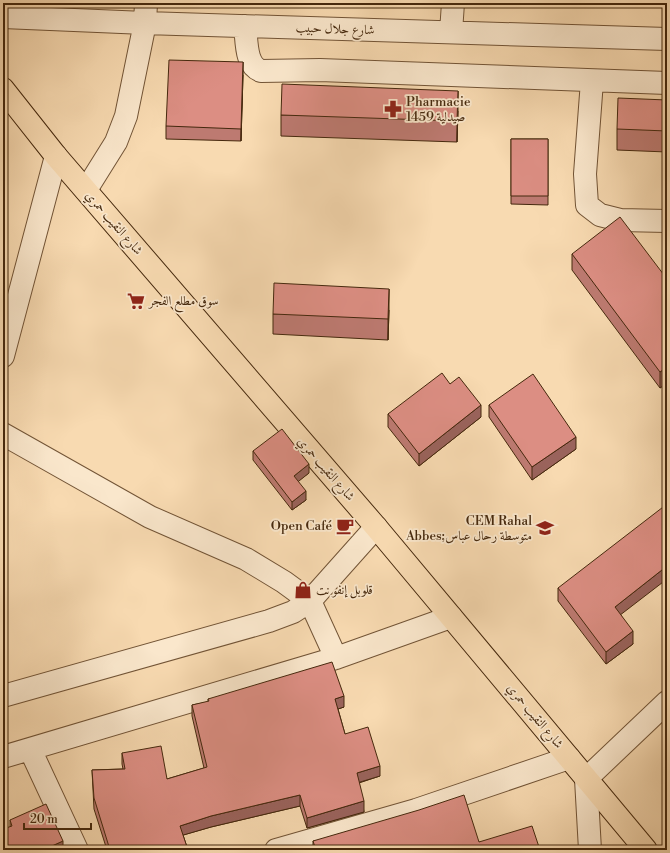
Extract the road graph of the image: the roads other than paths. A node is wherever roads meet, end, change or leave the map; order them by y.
1 (453, 3) edge
2 (145, 13) edge
3 (3, 17) edge
4 (244, 26) junction
5 (451, 32) junction
6 (667, 39) edge
7 (592, 80) junction
8 (667, 83) edge
9 (3, 89) edge
10 (56, 156) junction
11 (86, 190) junction
12 (667, 221) edge
13 (3, 356) edge
14 (3, 434) edge
15 (376, 527) junction
16 (310, 601) junction
17 (451, 617) junction
18 (336, 658) junction
19 (3, 696) edge
20 (667, 702) edge
21 (30, 749) junction
22 (3, 757) edge
23 (569, 758) junction
24 (586, 780) junction
25 (77, 850) edge
26 (276, 850) edge
27 (590, 850) edge
28 (646, 850) edge

1 - 5 street
2 - 3 street, شارع جلال حبيب
2 - 4 street, شارع جلال حبيب
2 - 11 street
4 - 5 street, شارع جلال حبيب
4 - 7 street
5 - 6 street, شارع جلال حبيب
7 - 8 street
7 - 12 street
9 - 10 main road, شارع النقيب حمري
10 - 11 main road, شارع النقيب حمري
10 - 13 street
11 - 15 main road, شارع النقيب حمري
14 - 16 street
15 - 16 street
15 - 17 main road, شارع النقيب حمري
16 - 18 street
16 - 19 street
17 - 18 street
17 - 23 main road, شارع النقيب حمري
18 - 21 street
20 - 24 street
21 - 22 street
21 - 25 street
23 - 24 main road, شارع النقيب حمري
23 - 26 street
24 - 27 street
24 - 28 main road, شارع النقيب حمري

